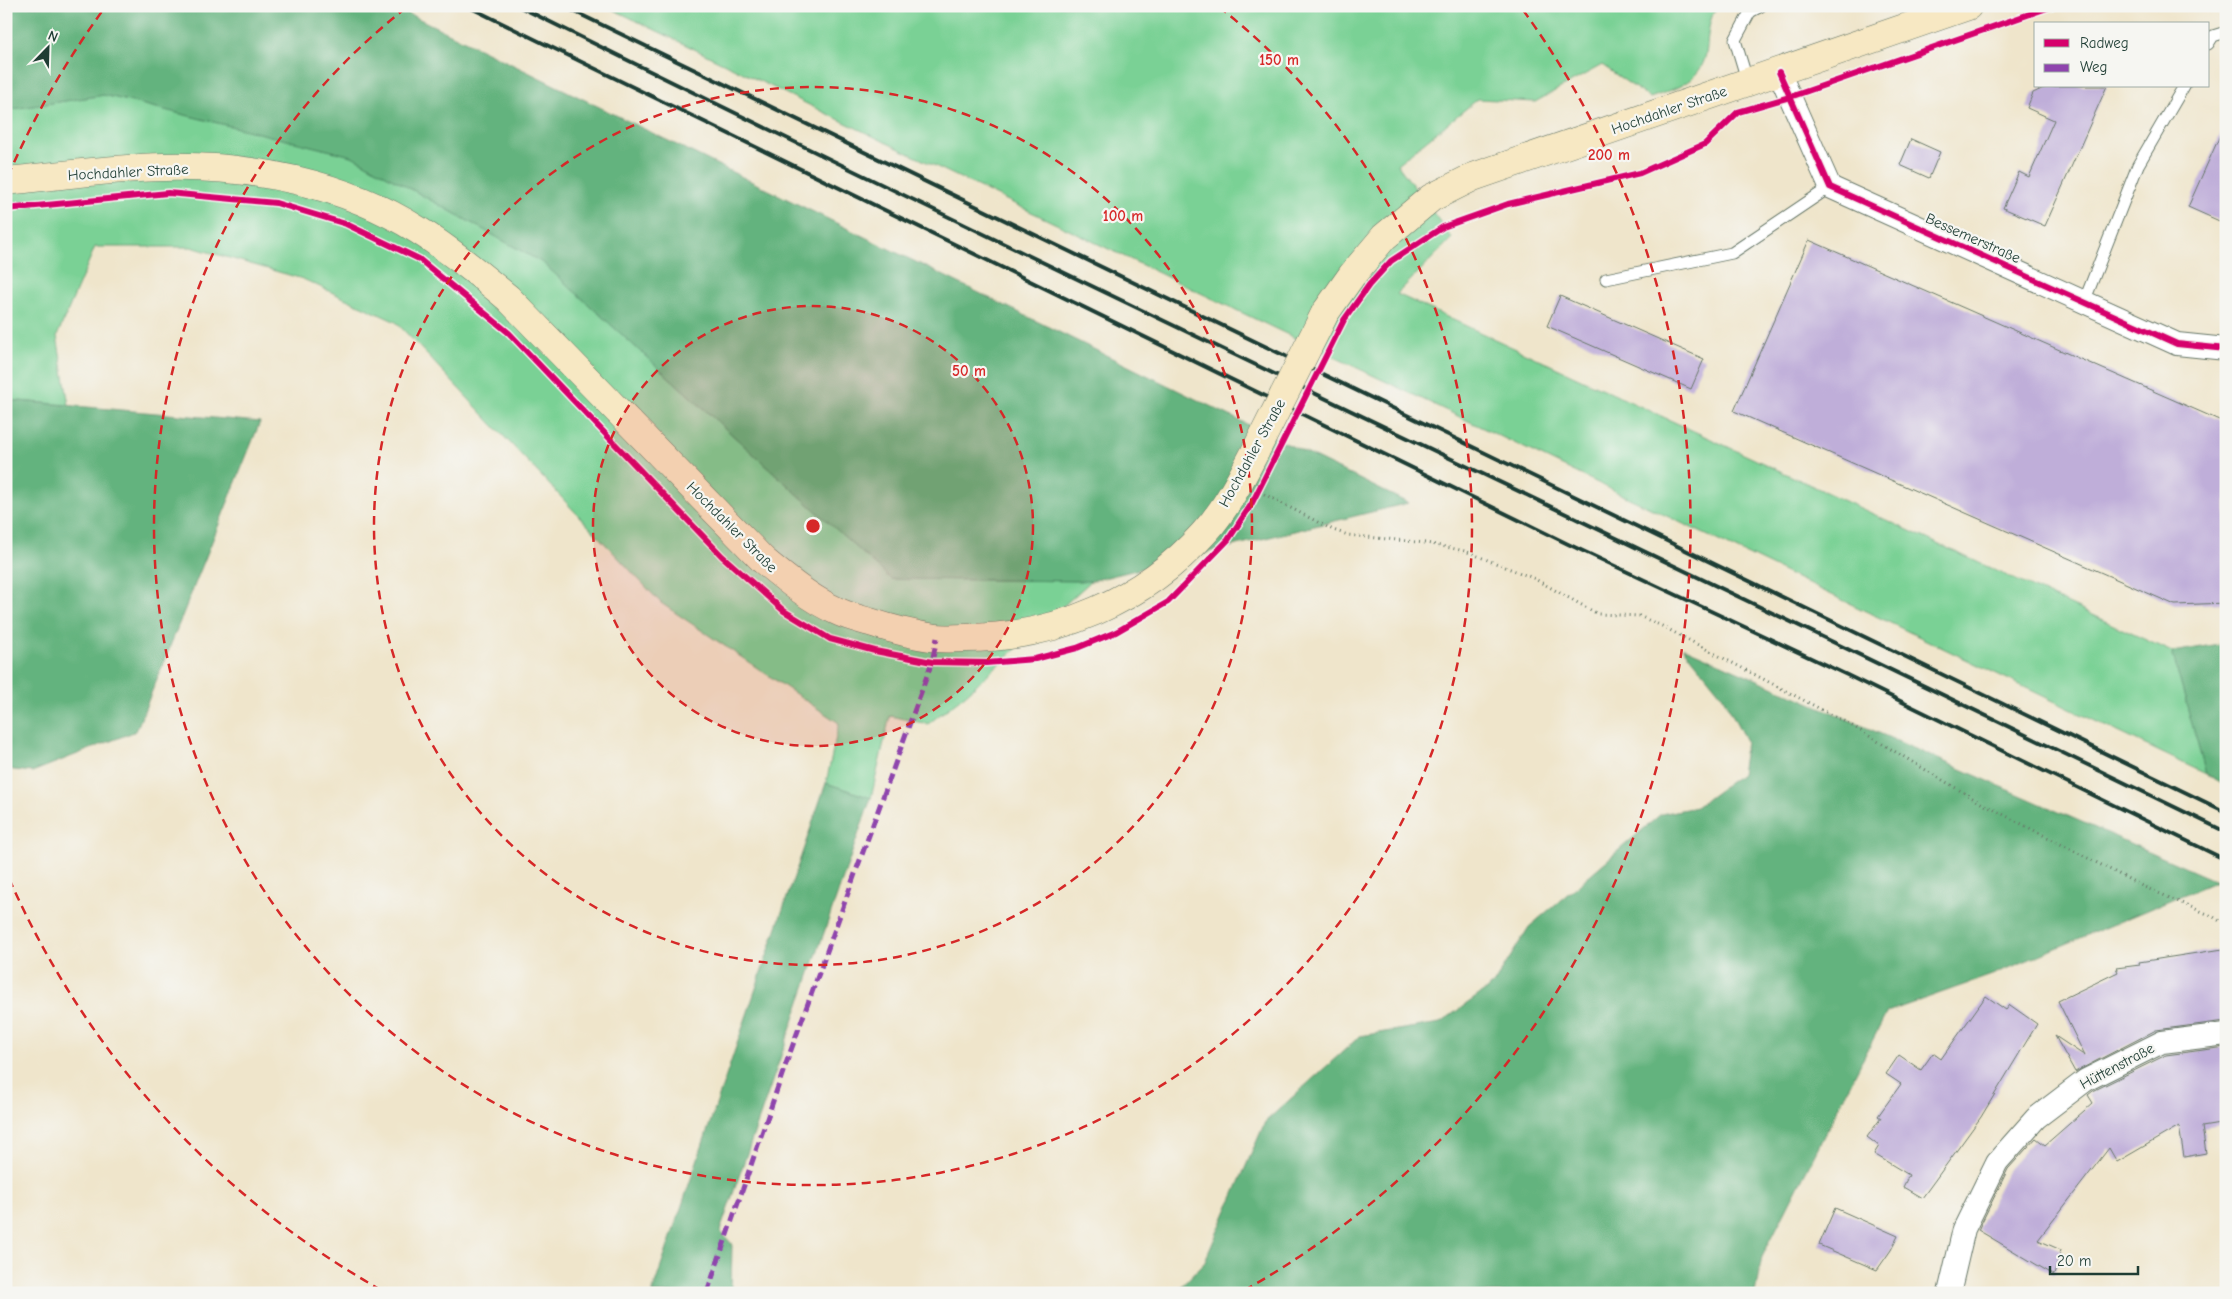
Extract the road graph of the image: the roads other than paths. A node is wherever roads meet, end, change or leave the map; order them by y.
1 (1761, 6) edge
2 (1968, 6) edge
3 (2226, 32) edge
4 (2210, 41) edge
5 (1779, 72) junction
6 (1748, 83) junction
7 (2183, 88) edge
8 (6, 181) edge
9 (1830, 187) junction
10 (1606, 279) dead end
11 (2084, 302) junction
12 (2226, 349) edge
13 (2226, 1034) edge
14 (1949, 1293) edge

1 - 6 lane
2 - 5 main road, Hochdahler Straße
3 - 4 lane
5 - 6 main road, Hochdahler Straße
5 - 9 street
6 - 8 main road, Hochdahler Straße, bridge
7 - 11 lane
9 - 10 lane
9 - 11 street, Bessemerstraße
11 - 12 street, Bessemerstraße
13 - 14 street, Hüttenstraße

